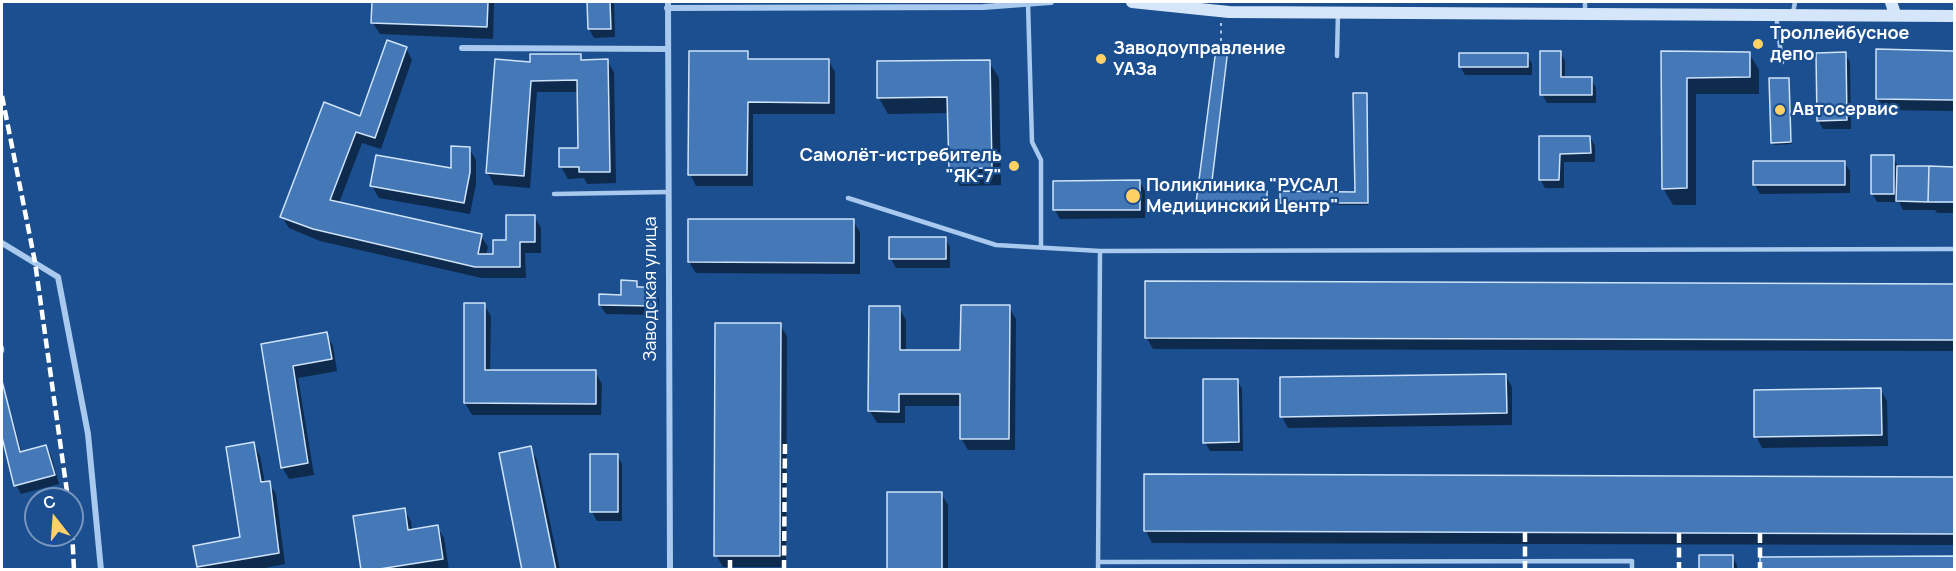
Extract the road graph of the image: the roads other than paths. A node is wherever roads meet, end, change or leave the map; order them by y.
1 (1000, 2) edge
2 (1051, 2) edge
3 (1132, 2) edge
4 (1206, 2) edge
5 (1795, 2) edge
6 (1891, 2) edge
7 (1028, 3) junction
8 (668, 5) edge
9 (985, 7) junction
10 (1585, 8) edge
11 (1229, 12) junction
12 (1338, 13) junction
13 (1894, 14) junction
14 (1776, 15) junction
15 (1793, 16) junction
16 (1954, 16) edge
17 (462, 48) dead end
18 (668, 49) junction
19 (1337, 56) dead end
20 (1782, 62) dead end
21 (668, 192) junction
22 (554, 194) dead end
23 (848, 198) dead end
24 (2, 243) edge
25 (1041, 248) junction
26 (1954, 249) edge
27 (1100, 251) junction
28 (1098, 562) junction
29 (101, 570) edge
30 (670, 570) edge
31 (1098, 570) edge
32 (1632, 570) edge

1 - 9 street
2 - 7 street
3 - 11 street
4 - 11 street
5 - 15 lane
6 - 13 street
7 - 9 street
7 - 25 lane
8 - 9 street, Заводская улица
8 - 18 street, Заводская улица
10 - 12 street
10 - 14 street
11 - 12 street
12 - 19 lane
13 - 15 street
13 - 16 street
14 - 15 street
14 - 20 lane
17 - 18 street
18 - 21 street, Заводская улица
21 - 22 lane
21 - 30 street, Заводская улица
23 - 25 lane
24 - 29 street
25 - 27 lane
26 - 27 lane
27 - 28 lane
28 - 31 lane
28 - 32 lane

